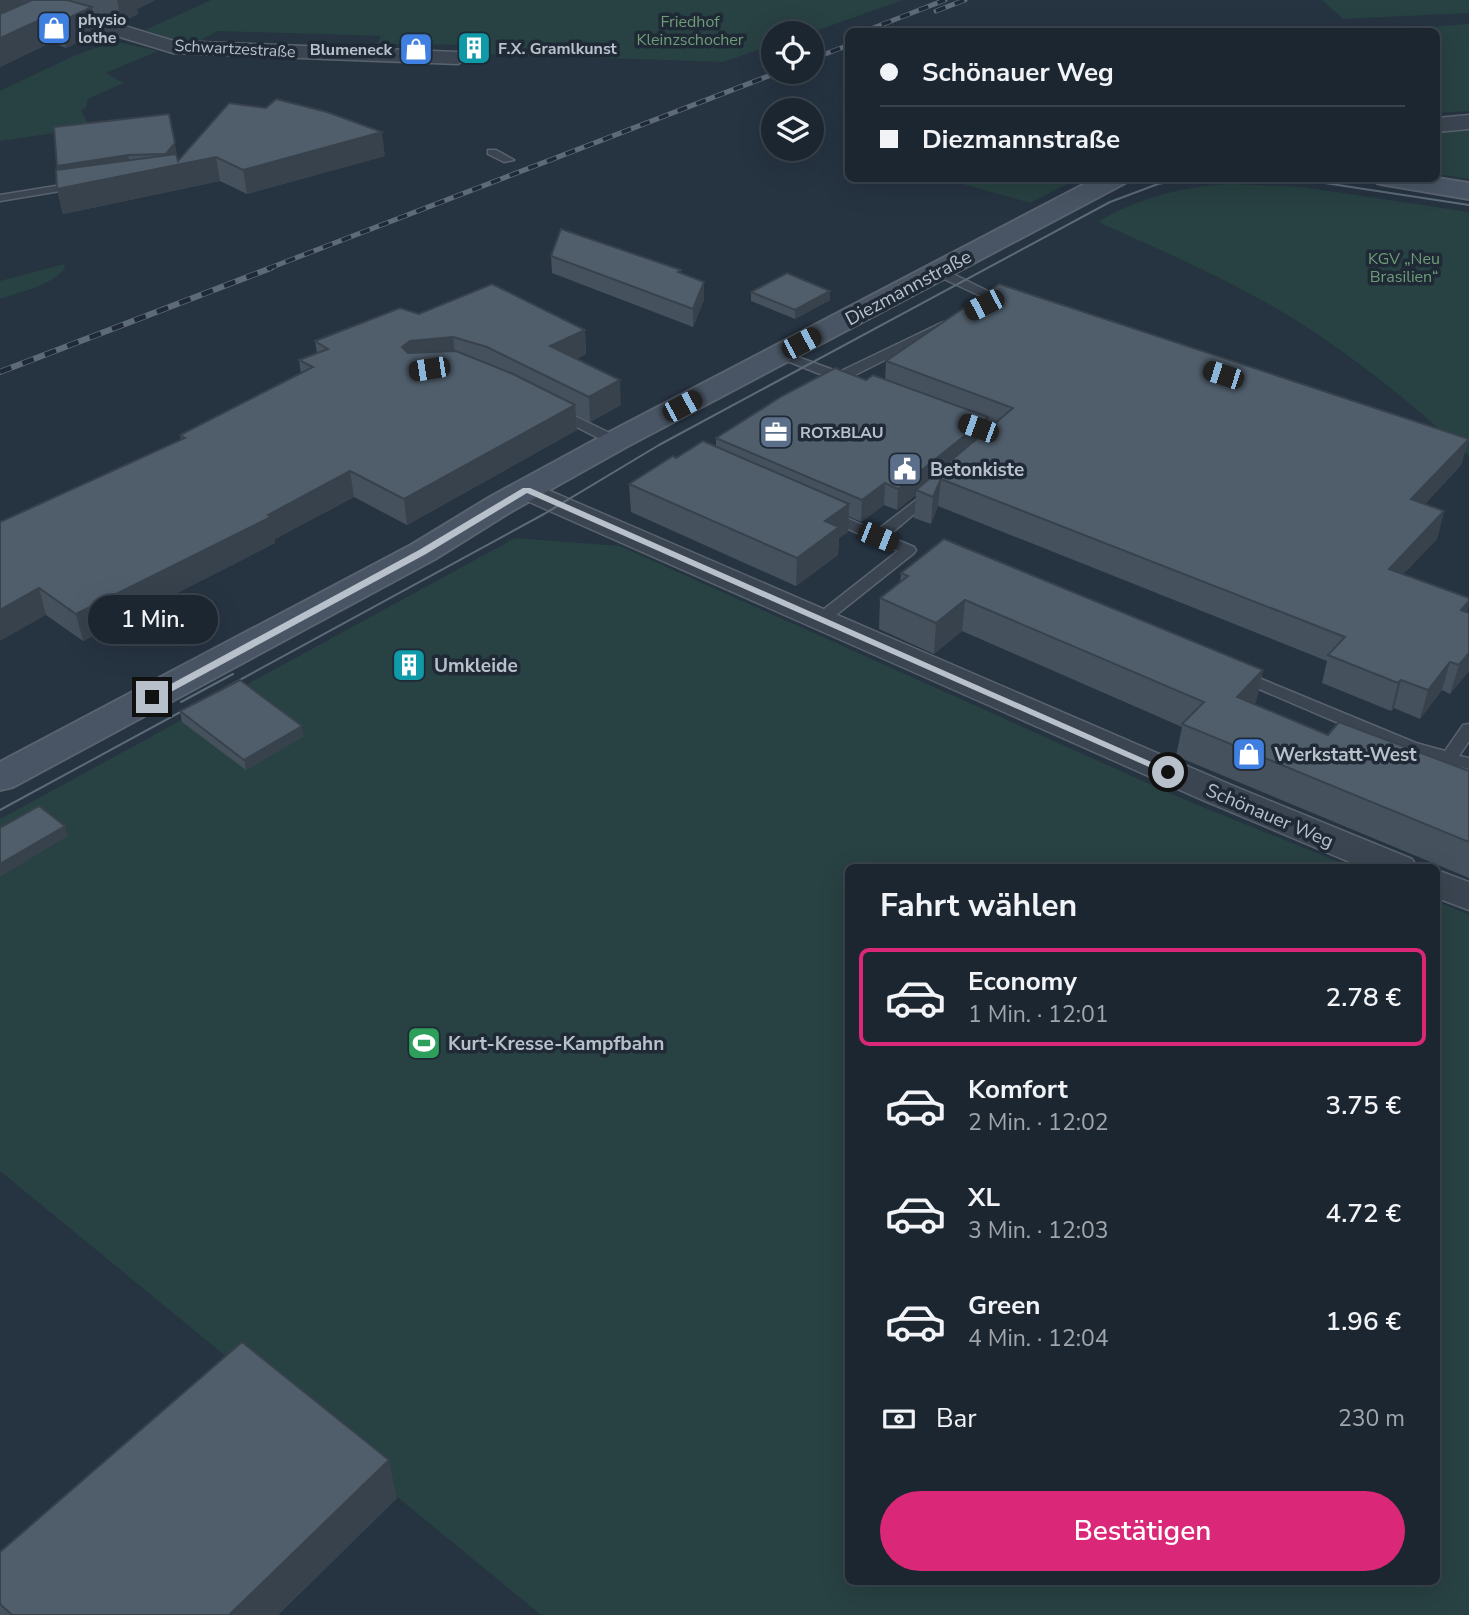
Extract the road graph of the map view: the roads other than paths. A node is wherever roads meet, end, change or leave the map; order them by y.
1 (18, 0) edge
2 (69, 0) edge
3 (48, 10) junction
4 (21, 24) edge
5 (458, 58) dead end
6 (1469, 122) edge
7 (1440, 125) edge
8 (492, 152) dead end
9 (508, 159) dead end
10 (1108, 182) edge
11 (1412, 182) edge
12 (93, 183) edge
13 (1469, 191) edge
14 (0, 198) edge
15 (937, 271) junction
16 (779, 355) junction
17 (840, 377) junction
18 (865, 387) edge
19 (818, 390) edge
20 (546, 406) edge
21 (615, 441) junction
22 (950, 478) edge
23 (527, 490) junction
24 (816, 510) edge
25 (878, 537) junction
26 (820, 620) junction
27 (1223, 668) edge
28 (1469, 729) edge
29 (1449, 758) junction
30 (1469, 764) edge
31 (0, 778) edge
32 (1389, 864) edge
33 (1440, 884) edge
34 (1469, 897) edge

1 - 3 street, Schwartzestraße
2 - 3 street
3 - 4 street
3 - 5 street, Schwartzestraße
6 - 7 street
8 - 9 lane
10 - 15 street, Diezmannstraße
11 - 13 street
12 - 14 lane
15 - 16 street, Diezmannstraße
15 - 17 lane
16 - 17 lane
16 - 21 street, Diezmannstraße
17 - 18 lane
17 - 19 lane
20 - 21 lane
21 - 23 street, Diezmannstraße
22 - 25 lane
23 - 26 street, Schönauer Weg
23 - 31 street, Diezmannstraße
24 - 25 lane
25 - 26 lane
26 - 32 street, Schönauer Weg
27 - 29 lane
28 - 29 lane
29 - 30 lane
33 - 34 street

